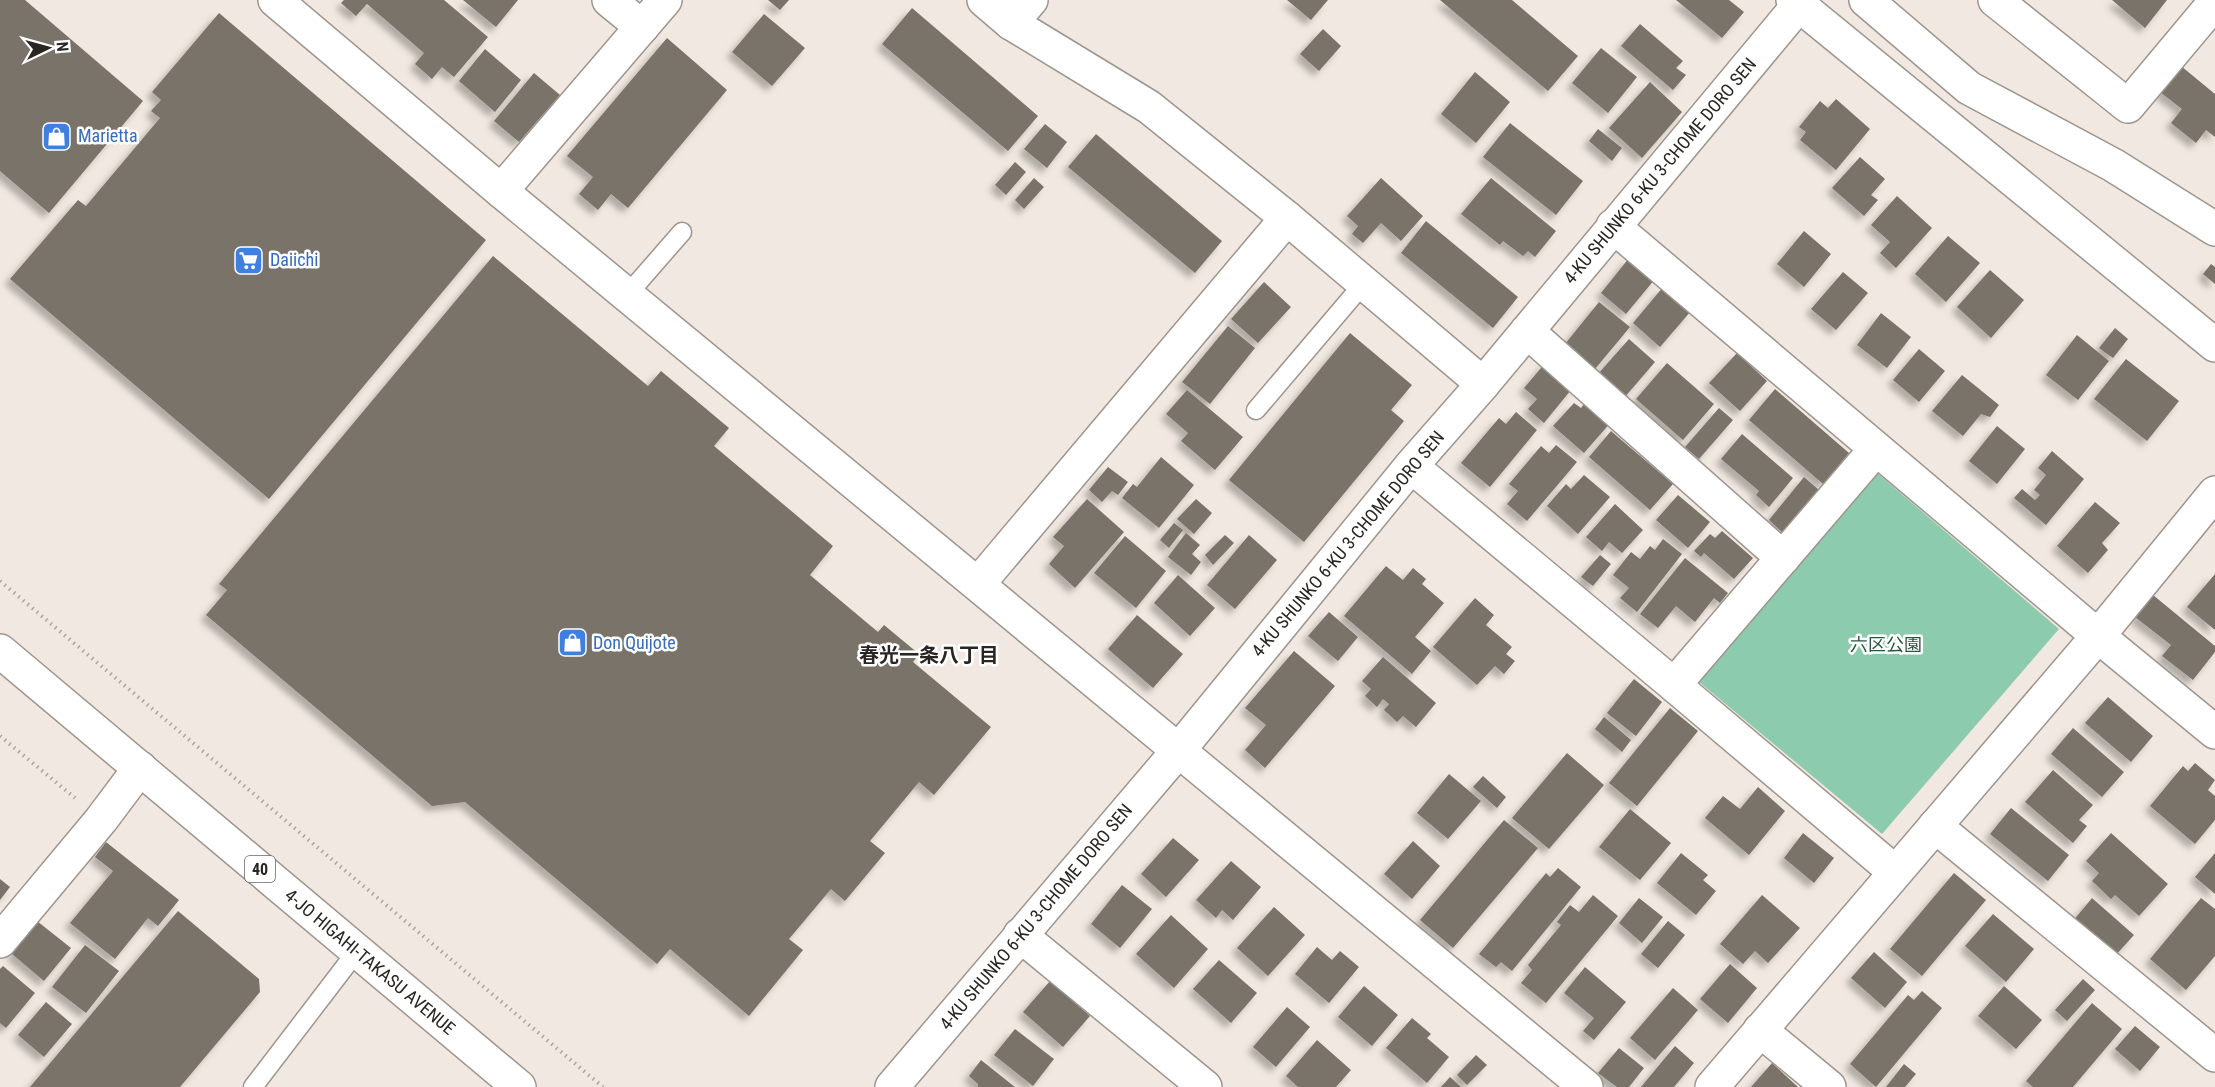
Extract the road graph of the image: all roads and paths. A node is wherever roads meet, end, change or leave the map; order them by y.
1 (274, 0) edge
2 (609, 0) edge
3 (664, 0) edge
4 (984, 0) edge
5 (1866, 0) edge
6 (1995, 0) edge
7 (1798, 1) edge
8 (2215, 2) edge
9 (1021, 12) edge
10 (642, 27) junction
11 (501, 191) junction
12 (1287, 218) junction
13 (1613, 226) junction
14 (2215, 229) edge
15 (682, 232) dead end
16 (1364, 283) junction
17 (627, 295) junction
18 (1527, 331) junction
19 (2215, 345) edge
20 (1483, 384) junction
21 (1256, 410) dead end
22 (1876, 448) junction
23 (1411, 466) junction
24 (2215, 493) edge
25 (1783, 558) junction
26 (0, 581) edge
27 (978, 584) junction
28 (2098, 636) junction
29 (0, 651) edge
30 (1674, 685) junction
31 (2215, 732) edge
32 (0, 736) edge
33 (1178, 751) junction
34 (140, 768) junction
35 (101, 820) junction
36 (1935, 826) junction
37 (1895, 872) junction
38 (1020, 935) junction
39 (0, 941) edge
40 (357, 951) junction
41 (1760, 1030) junction
42 (2215, 1055) edge
43 (253, 1087) edge
44 (519, 1087) edge
45 (603, 1087) edge
46 (892, 1087) edge
47 (1205, 1087) edge
48 (1586, 1087) edge
49 (1712, 1087) edge
50 (1829, 1087) edge

1 - 11 main road
2 - 10 main road
3 - 10 main road
4 - 9 main road
5 - 14 main road
6 - 8 main road
7 - 13 main road, 4-KU SHUNKO 6-KU 3-CHOME DORO SEN
7 - 19 main road
9 - 12 main road
10 - 11 main road
11 - 17 main road
12 - 16 main road
12 - 27 main road
13 - 18 main road, 4-KU SHUNKO 6-KU 3-CHOME DORO SEN
13 - 22 main road
15 - 17 lane
16 - 20 main road
16 - 21 lane
17 - 27 main road
18 - 20 main road, 4-KU SHUNKO 6-KU 3-CHOME DORO SEN
18 - 25 main road
20 - 23 main road, 4-KU SHUNKO 6-KU 3-CHOME DORO SEN
22 - 25 main road
22 - 28 main road
23 - 30 main road
23 - 33 main road, 4-KU SHUNKO 6-KU 3-CHOME DORO SEN
24 - 28 main road
25 - 30 main road
26 - 45 path
27 - 33 main road
28 - 31 main road
28 - 36 main road
29 - 34 main road, 4-JO HIGAHI-TAKASU AVENUE / 40
30 - 37 main road
32 - 35 path
33 - 38 main road, 4-KU SHUNKO 6-KU 3-CHOME DORO SEN
33 - 48 main road
34 - 35 main road
34 - 40 main road, 4-JO HIGAHI-TAKASU AVENUE / 40
35 - 39 main road
36 - 37 main road
36 - 42 main road
37 - 41 main road
38 - 46 main road, 4-KU SHUNKO 6-KU 3-CHOME DORO SEN
38 - 47 main road
40 - 43 lane
40 - 44 main road, 4-JO HIGAHI-TAKASU AVENUE / 40
41 - 49 main road
41 - 50 main road

